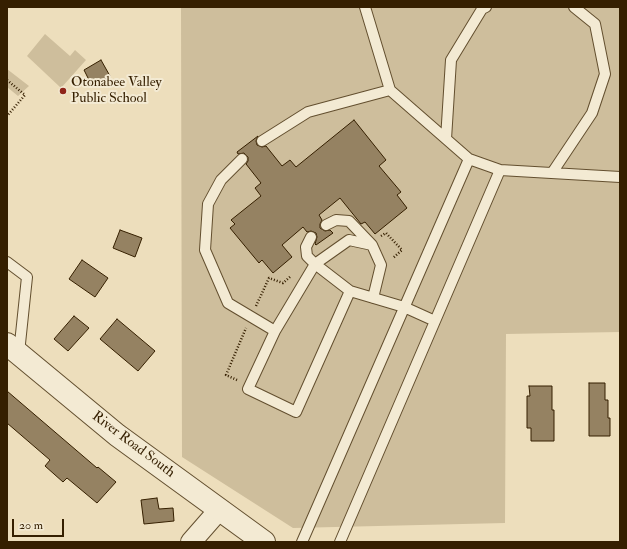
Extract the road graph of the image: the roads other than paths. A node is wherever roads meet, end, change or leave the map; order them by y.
1 (365, 7) edge
2 (486, 7) edge
3 (574, 7) edge
4 (390, 90) junction
5 (446, 139) junction
6 (262, 141) dead end
7 (242, 159) dead end
8 (469, 159) junction
9 (500, 170) junction
10 (552, 173) junction
11 (620, 176) edge
12 (326, 225) dead end
13 (311, 238) dead end
14 (372, 245) junction
15 (7, 262) edge
16 (315, 264) junction
17 (350, 291) junction
18 (373, 298) junction
19 (404, 308) junction
20 (435, 321) junction
21 (275, 331) junction
22 (13, 348) edge
23 (219, 510) junction
24 (191, 542) edge
25 (264, 542) edge
26 (302, 542) edge
27 (340, 542) edge

1 - 4 lane
2 - 5 lane
3 - 10 lane
4 - 5 lane
4 - 6 lane
5 - 8 lane
7 - 21 lane
8 - 9 lane
8 - 19 lane
9 - 10 lane
9 - 20 lane
10 - 11 lane
12 - 14 lane
13 - 16 lane
14 - 16 lane
14 - 18 lane
15 - 22 lane
16 - 17 lane
16 - 21 lane
17 - 18 lane
17 - 21 lane
18 - 19 lane
19 - 20 lane
19 - 26 lane
20 - 27 lane
22 - 23 street, River Road South
23 - 24 street
23 - 25 street, River Road South

